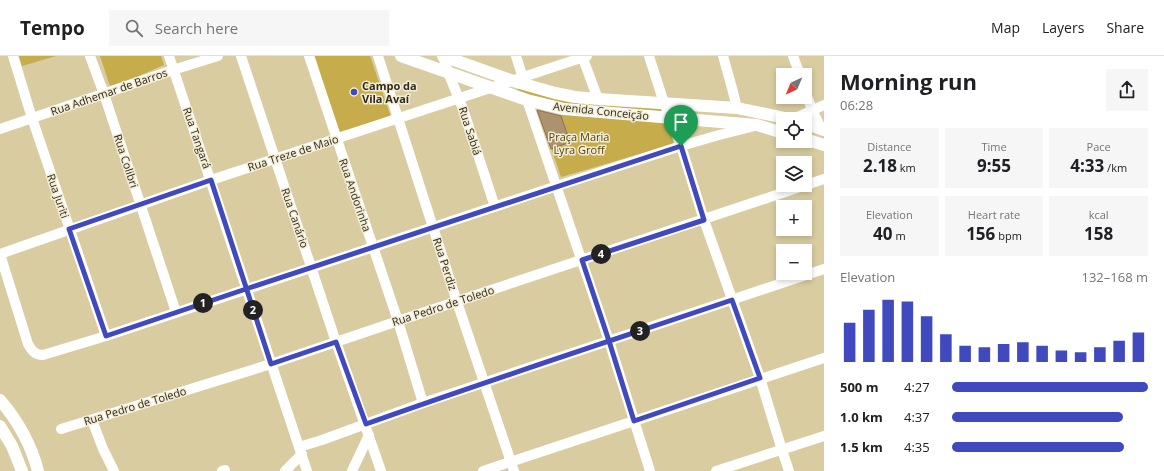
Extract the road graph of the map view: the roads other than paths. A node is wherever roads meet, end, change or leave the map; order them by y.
1 (13, 56) edge
2 (90, 56) edge
3 (169, 56) edge
4 (218, 56) edge
5 (241, 56) edge
6 (309, 56) edge
7 (378, 56) edge
8 (401, 56) edge
9 (443, 56) edge
10 (516, 56) edge
11 (649, 56) edge
12 (723, 56) edge
13 (793, 56) edge
14 (584, 57) edge
15 (797, 68) edge
16 (173, 70) junction
17 (448, 72) junction
18 (518, 79) junction
19 (493, 88) junction
20 (104, 94) junction
21 (459, 98) junction
22 (598, 99) junction
23 (527, 100) junction
24 (664, 103) junction
25 (810, 104) edge
26 (824, 105) edge
27 (737, 108) junction
28 (812, 110) junction
29 (807, 112) edge
30 (776, 116) edge
31 (32, 118) junction
32 (397, 118) junction
33 (671, 118) junction
34 (757, 125) junction
35 (812, 125) edge
36 (776, 127) edge
37 (0, 129) edge
38 (822, 129) edge
39 (776, 131) edge
40 (336, 139) junction
41 (812, 141) edge
42 (824, 145) edge
43 (681, 146) junction
44 (275, 159) junction
45 (824, 179) edge
46 (211, 180) junction
47 (557, 186) junction
48 (141, 205) junction
49 (495, 206) junction
50 (704, 220) junction
51 (434, 227) junction
52 (69, 229) junction
53 (373, 247) junction
54 (0, 254) edge
55 (582, 260) junction
56 (311, 268) junction
57 (824, 269) edge
58 (246, 289) junction
59 (732, 300) junction
60 (457, 302) junction
61 (176, 312) junction
62 (398, 321) junction
63 (106, 336) junction
64 (609, 341) junction
65 (336, 342) junction
66 (824, 358) edge
67 (271, 364) junction
68 (760, 378) junction
69 (485, 383) junction
70 (0, 400) edge
71 (423, 403) junction
72 (13, 416) junction
73 (92, 420) junction
74 (634, 421) junction
75 (0, 424) edge
76 (366, 424) junction
77 (61, 429) dead end
78 (369, 435) junction
79 (824, 436) edge
80 (782, 450) junction
81 (301, 453) junction
82 (513, 466) edge
83 (22, 471) edge
84 (38, 471) edge
85 (114, 471) edge
86 (285, 471) edge
87 (307, 471) edge
88 (352, 471) edge
89 (381, 471) edge
90 (483, 471) edge
91 (650, 471) edge
92 (716, 471) edge
93 (790, 471) edge

1 - 31 street, Rua Juriti
2 - 20 street, Rua Colibri
3 - 16 street, Rua Tangará
4 - 16 street, Rua Adhemar de Barros
5 - 44 street, Rua Canário
6 - 40 street, Rua Andorinha
7 - 32 street, Rua Perdiz
8 - 17 main road, Avenida Conceição
9 - 17 street, Rua Sabiá
9 - 18 main road, Avenida Conceição
10 - 18 street
11 - 24 street
12 - 27 street
13 - 15 street
14 - 18 street, Rua Treze de Maio
14 - 22 street
16 - 20 street, Rua Adhemar de Barros
16 - 46 street, Rua Tangará
17 - 19 main road, Avenida Conceição
17 - 21 street, Rua Sabiá
18 - 19 street, Rua Treze de Maio
18 - 22 main road, Avenida Conceição
19 - 21 street, Rua Treze de Maio
19 - 23 main road, Avenida Conceição
20 - 31 street, Rua Adhemar de Barros
20 - 48 street, Rua Colibri
21 - 32 street, Rua Treze de Maio
21 - 49 street, Rua Sabiá
22 - 24 main road, Avenida Conceição
23 - 33 main road, Avenida Conceição
23 - 47 street
24 - 27 main road, Avenida Conceição
24 - 33 street
25 - 28 street
26 - 28 street
27 - 30 main road, Avenida Conceição
28 - 29 street
28 - 38 street
31 - 37 street, Rua Adhemar de Barros
31 - 52 street, Rua Juriti
32 - 40 street, Rua Treze de Maio
32 - 51 street, Rua Perdiz
33 - 34 main road, Avenida Conceição
33 - 43 street
34 - 36 main road
34 - 39 main road, Avenida Conceição
34 - 43 street
35 - 38 main road
40 - 44 street, Rua Treze de Maio
40 - 53 street, Rua Andorinha
41 - 42 main road
43 - 47 street
43 - 50 street
44 - 46 street, Rua Treze de Maio
44 - 56 street, Rua Canário
45 - 50 street, Rua Pedro de Toledo
46 - 48 street, Rua Treze de Maio
46 - 58 street, Rua Tangará
47 - 49 street
47 - 55 street
48 - 52 street, Rua Treze de Maio
48 - 61 street, Rua Colibri
49 - 51 street
50 - 55 street, Rua Pedro de Toledo
50 - 59 street
51 - 53 street
51 - 60 street, Rua Perdiz
52 - 54 street, Rua Treze de Maio
52 - 63 street, Rua Juriti
53 - 56 street
53 - 62 street, Rua Andorinha
54 - 63 street
55 - 60 street, Rua Pedro de Toledo
55 - 64 street
56 - 58 street
56 - 65 street, Rua Canário
57 - 59 street
58 - 61 street
58 - 67 street, Rua Tangará
59 - 64 street
59 - 68 street
60 - 62 street, Rua Pedro de Toledo
60 - 69 street, Rua Perdiz
61 - 63 street
62 - 65 street, Rua Pedro de Toledo
62 - 71 street, Rua Andorinha
64 - 69 street
64 - 74 street
65 - 67 street, Rua Pedro de Toledo
65 - 76 street, Rua Canário
66 - 68 street
67 - 73 street, Rua Pedro de Toledo
67 - 81 street, Rua Tangará
68 - 74 street
68 - 80 street
69 - 71 street
69 - 82 street, Rua Perdiz
70 - 72 main road
71 - 76 street
72 - 75 street
72 - 84 main road
73 - 77 street, Rua Pedro de Toledo
73 - 85 street
74 - 82 street
74 - 91 street
75 - 83 main road
76 - 78 street, Rua Canário
76 - 81 street
78 - 88 street
78 - 89 street, Rua Canário
79 - 80 street
80 - 92 street
80 - 93 street
81 - 86 street
81 - 87 street, Rua Tangará
82 - 90 street

